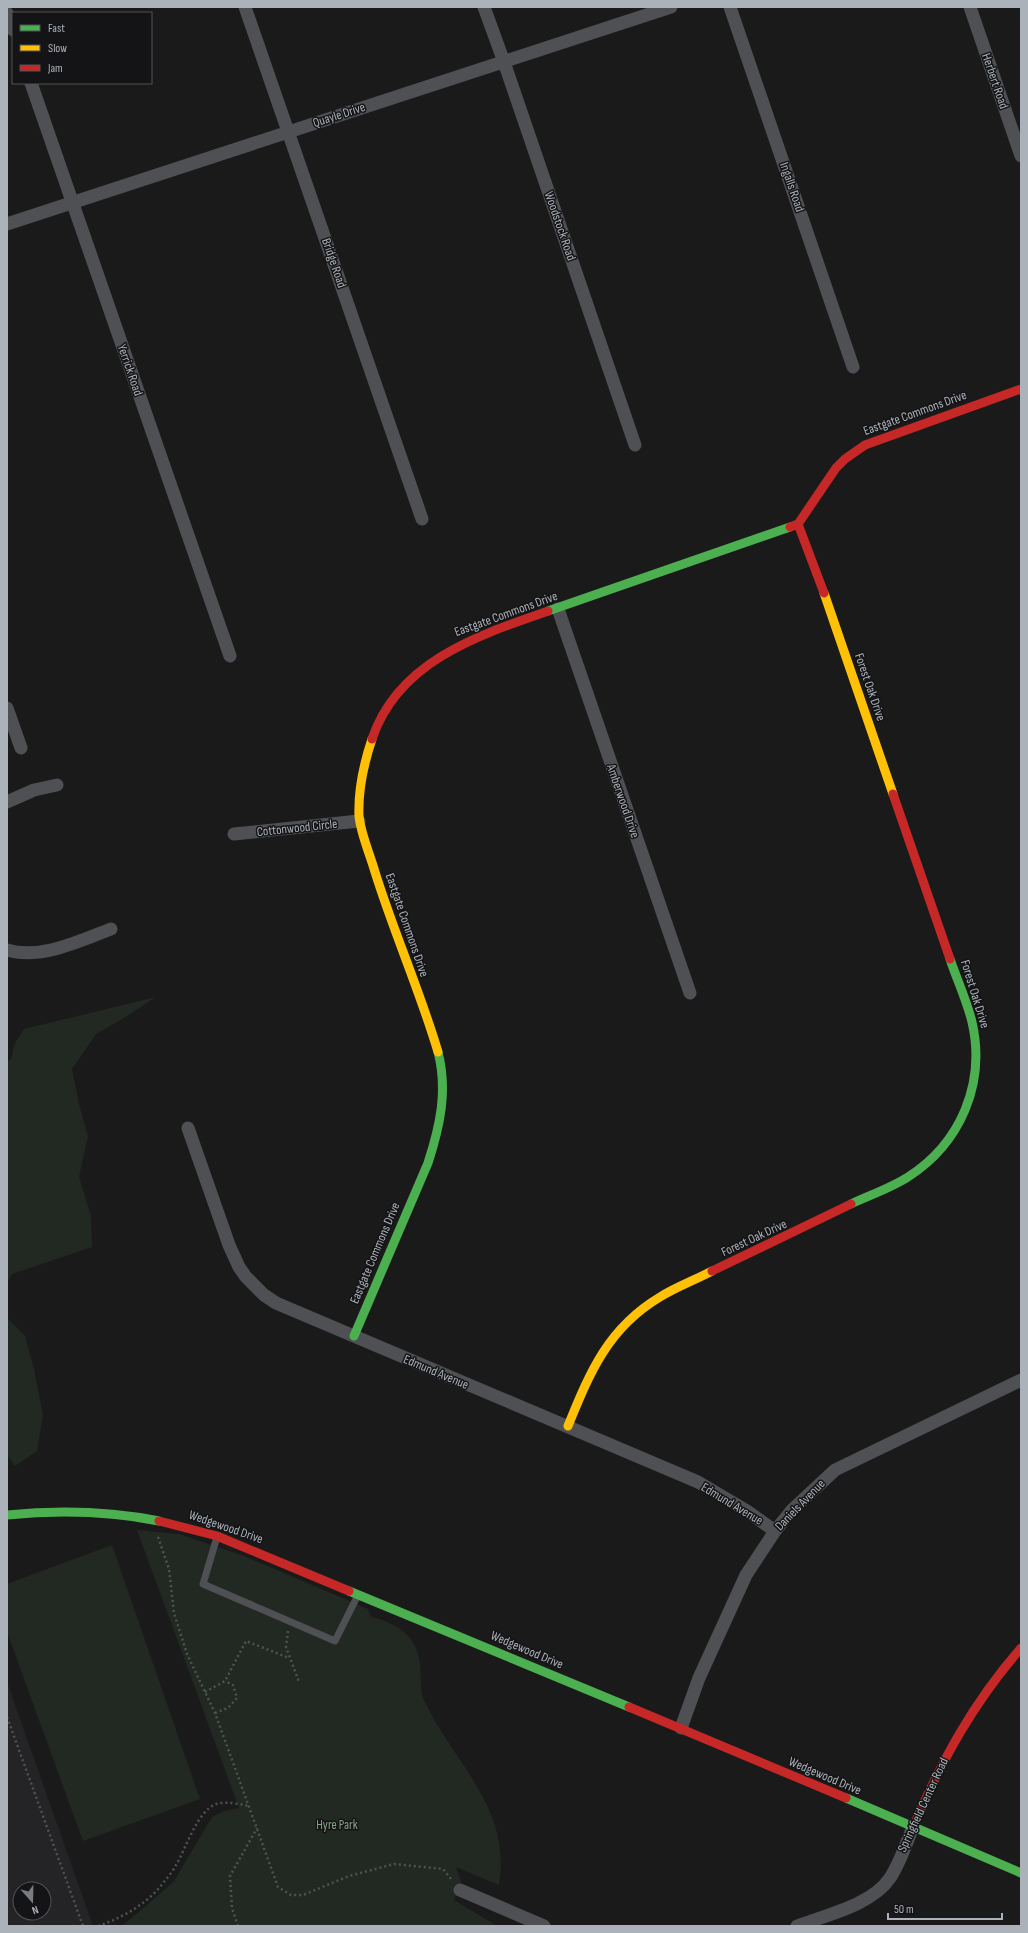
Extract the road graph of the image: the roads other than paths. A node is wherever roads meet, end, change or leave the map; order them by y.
1 (245, 7) edge
2 (484, 7) edge
3 (671, 7) edge
4 (730, 7) edge
5 (970, 7) edge
6 (7, 13) edge
7 (12, 27) edge
8 (504, 62) junction
9 (31, 84) edge
10 (288, 132) junction
11 (1021, 156) edge
12 (73, 203) junction
13 (7, 224) edge
14 (853, 367) dead end
15 (1021, 389) edge
16 (635, 445) dead end
17 (422, 519) dead end
18 (798, 524) junction
19 (558, 609) junction
20 (230, 656) dead end
21 (7, 708) edge
22 (21, 748) dead end
23 (57, 785) dead end
24 (7, 802) edge
25 (360, 821) junction
26 (234, 834) dead end
27 (110, 929) dead end
28 (7, 950) edge
29 (690, 993) dead end
30 (188, 1128) dead end
31 (354, 1336) junction
32 (1021, 1380) edge
33 (568, 1426) junction
34 (7, 1515) edge
35 (775, 1531) junction
36 (218, 1536) junction
37 (359, 1593) junction
38 (1021, 1648) edge
39 (681, 1728) junction
40 (913, 1827) junction
41 (1021, 1873) edge
42 (460, 1890) road end
43 (544, 1926) edge
44 (797, 1926) edge

1 - 10 street, Bridge Road
2 - 8 street, Woodstock Road
3 - 8 street, Quayle Drive
4 - 14 street, Ingalls Road
5 - 11 street, Herbert Road
6 - 7 street
8 - 10 street, Quayle Drive
8 - 16 street, Woodstock Road
9 - 12 street, Yerrick Road
10 - 12 street, Quayle Drive
10 - 17 street, Bridge Road
12 - 13 street, Quayle Drive
12 - 20 street, Yerrick Road
15 - 18 street, Eastgate Commons Drive
18 - 19 street, Eastgate Commons Drive
18 - 33 street, Forest Oak Drive
19 - 25 street, Eastgate Commons Drive
19 - 29 street, Amberwood Drive
21 - 22 street
23 - 24 street
25 - 26 street, Cottonwood Circle
25 - 31 street, Eastgate Commons Drive
27 - 28 street
30 - 31 street, Edmund Avenue
31 - 33 street, Edmund Avenue
32 - 35 street, Daniels Avenue
33 - 35 street, Edmund Avenue
34 - 36 street, Wedgewood Drive
35 - 39 street, Daniels Avenue
36 - 37 street, Wedgewood Drive
36 - 37 lane
37 - 39 street, Wedgewood Drive
38 - 40 street, Springfield Center Road
39 - 40 street, Wedgewood Drive
40 - 41 street, Wedgewood Drive
40 - 44 street, Springfield Center Road
42 - 43 street

